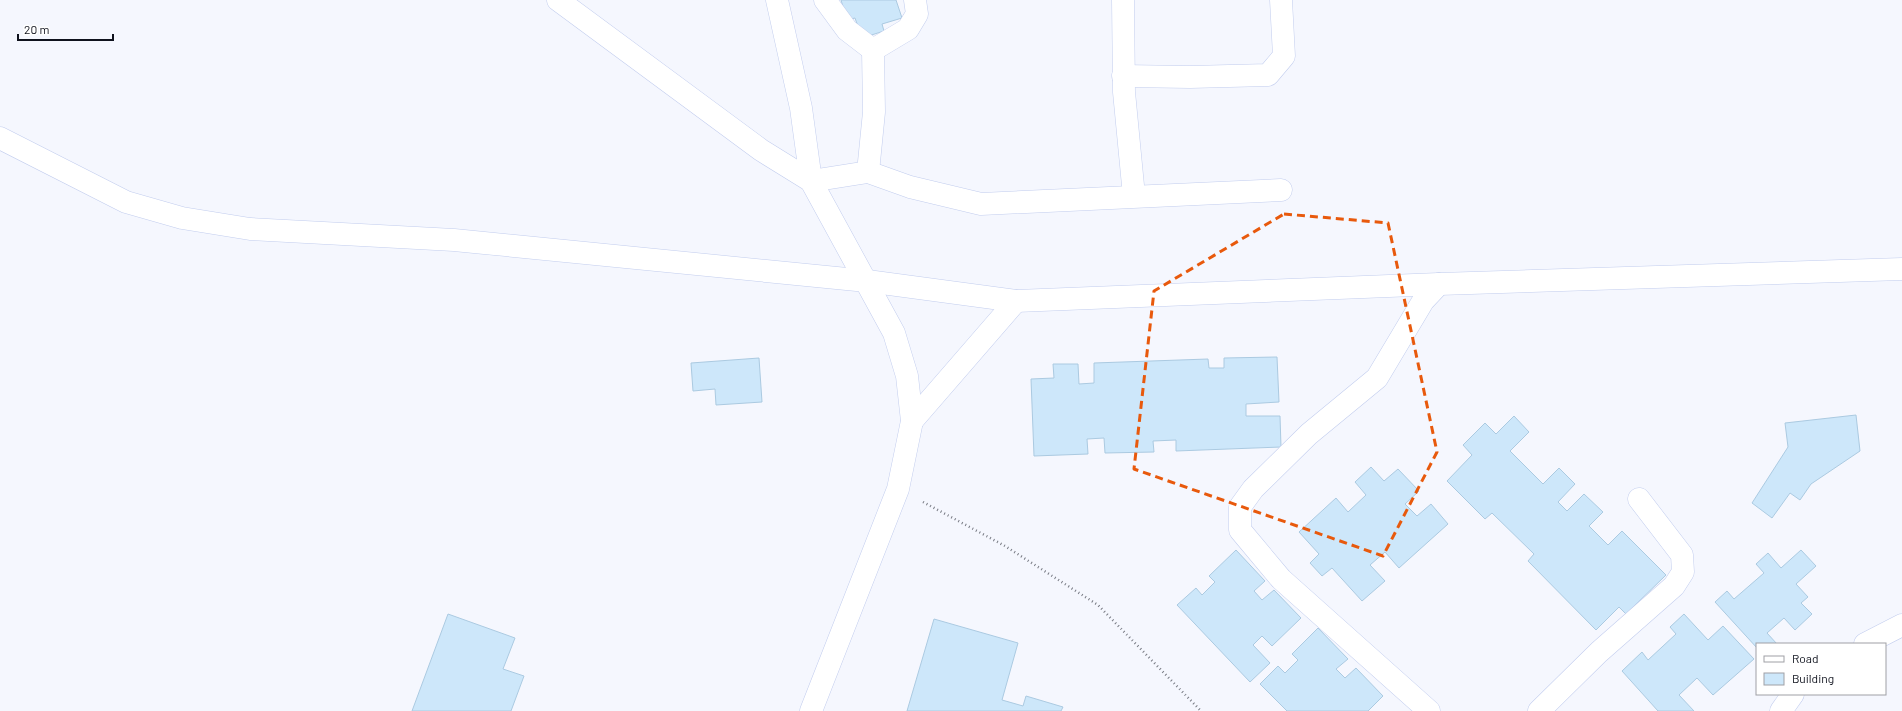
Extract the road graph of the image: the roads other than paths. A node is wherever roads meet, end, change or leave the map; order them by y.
1 (558, 0) edge
2 (777, 0) edge
3 (825, 0) edge
4 (916, 0) edge
5 (1122, 0) edge
6 (1281, 0) edge
7 (873, 50) junction
8 (1123, 76) junction
9 (0, 138) edge
10 (868, 172) junction
11 (811, 181) junction
12 (1281, 190) dead end
13 (1134, 196) junction
14 (1902, 269) edge
15 (867, 282) junction
16 (1440, 284) junction
17 (1016, 302) junction
18 (912, 421) junction
19 (1639, 500) dead end
20 (1902, 625) edge
21 (1867, 643) edge
22 (1792, 695) edge
23 (811, 711) edge
24 (1429, 711) edge
25 (1539, 711) edge
26 (1781, 711) edge

1 - 11 street
2 - 11 street
3 - 7 street
4 - 7 street
5 - 8 street
6 - 8 street
7 - 10 street
8 - 13 street
9 - 15 street
10 - 11 street
10 - 13 street
11 - 15 street
12 - 13 street
14 - 16 street
15 - 17 street
15 - 18 street
16 - 17 street
16 - 24 street
17 - 18 street
18 - 23 street
19 - 25 street
20 - 21 street
22 - 26 street

